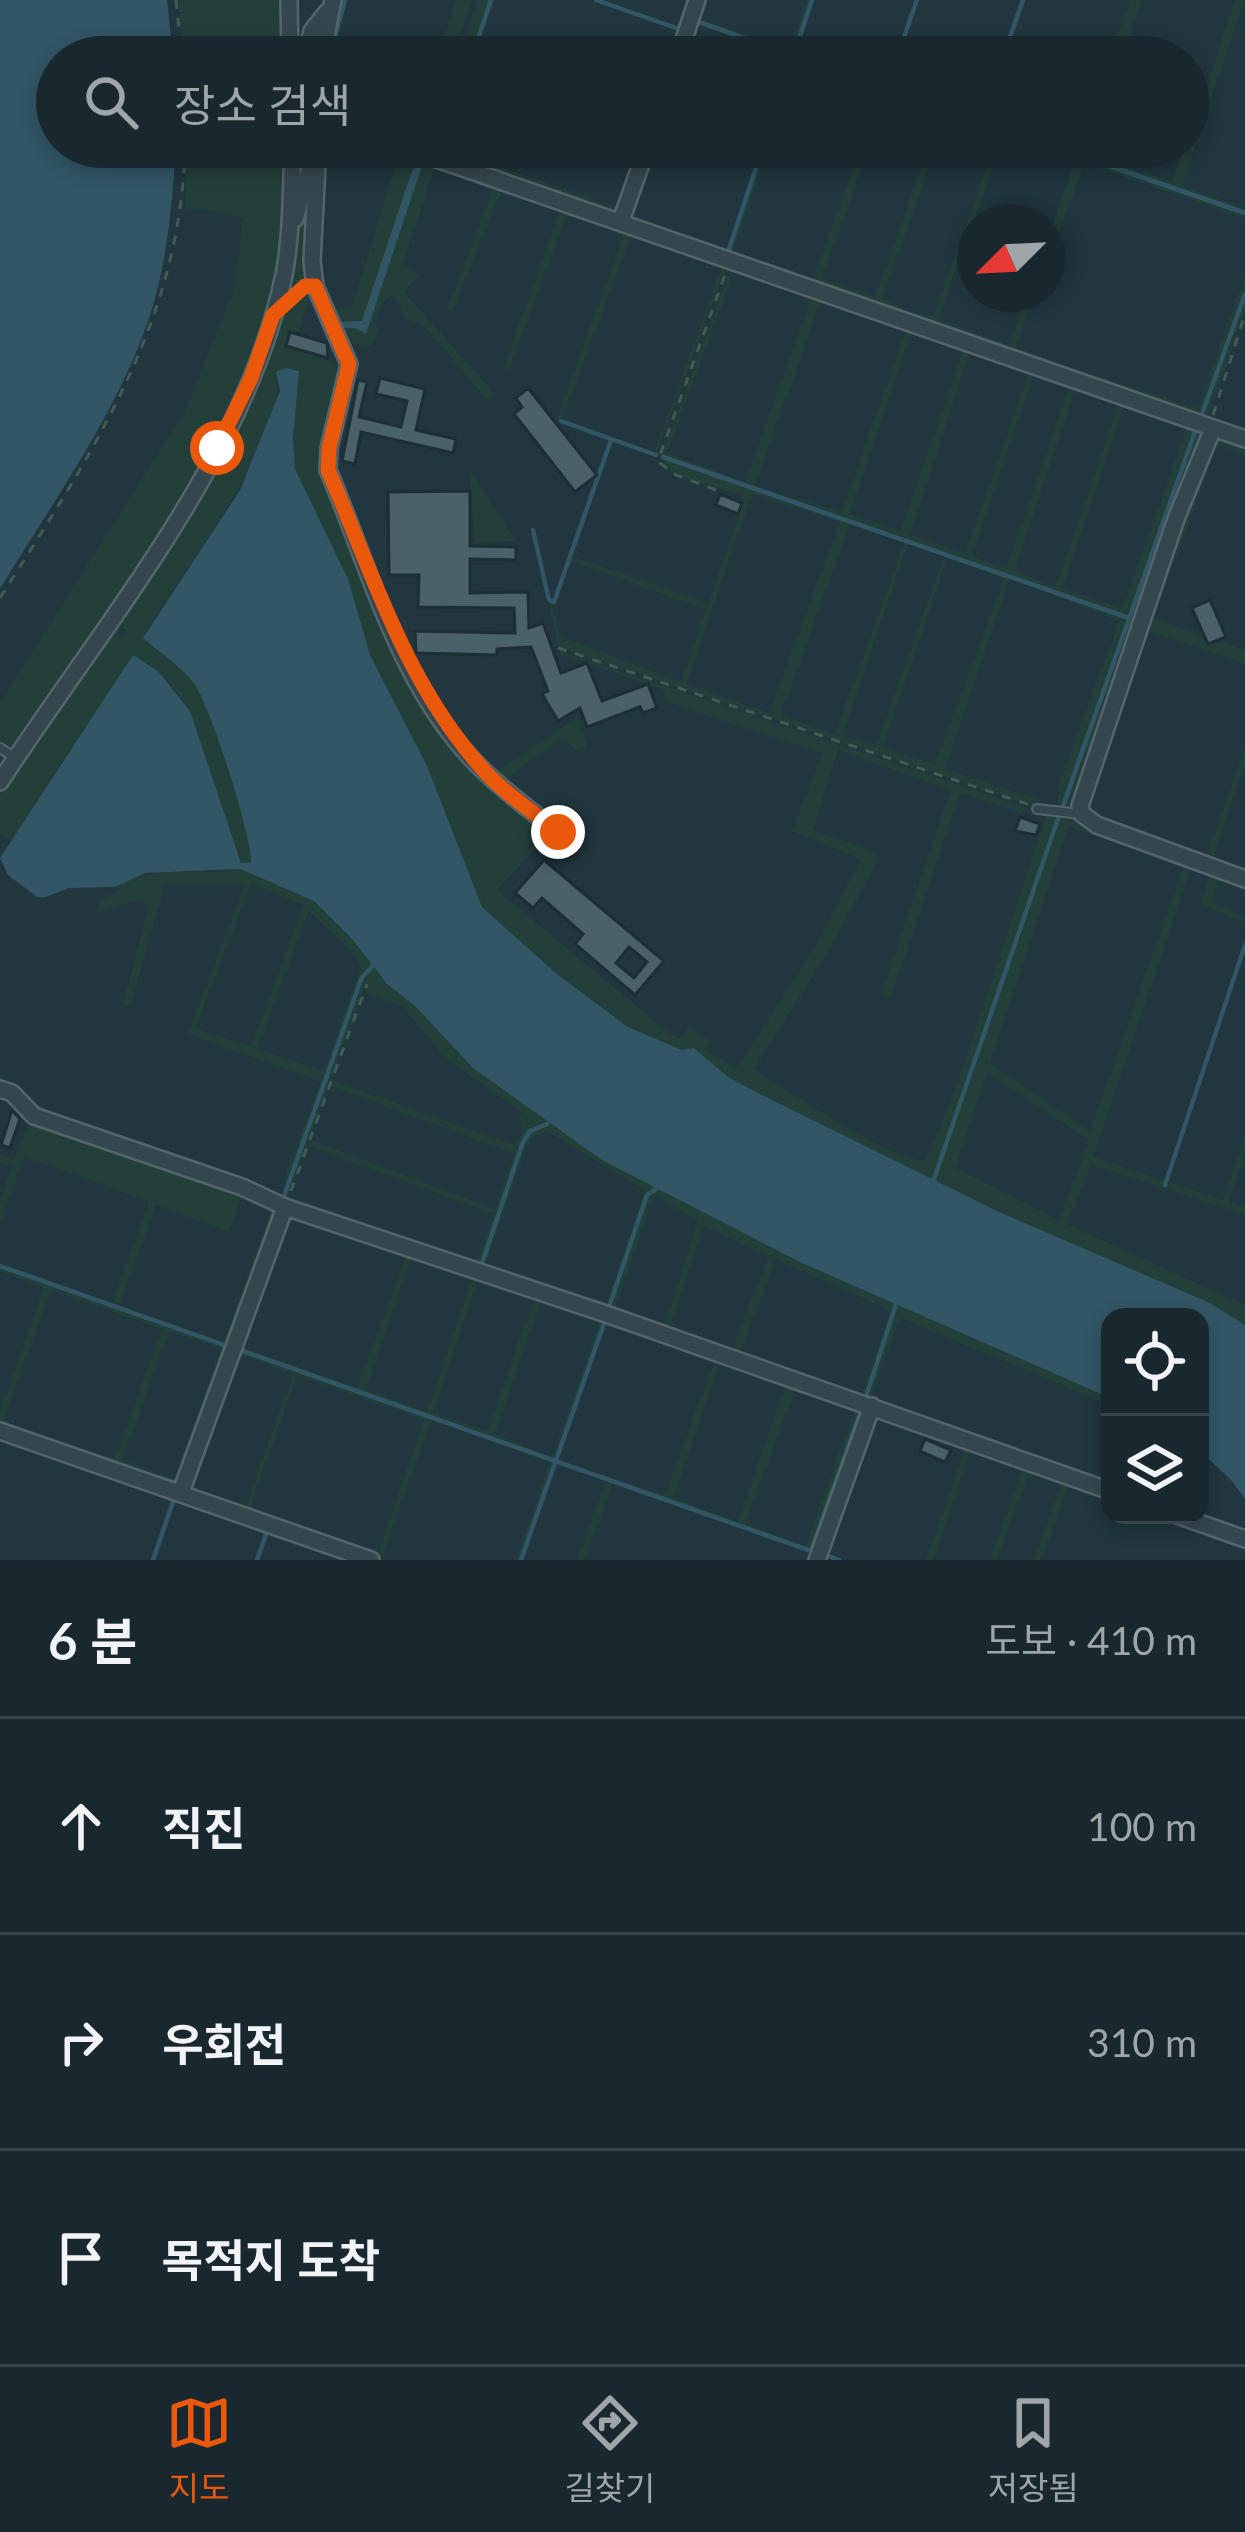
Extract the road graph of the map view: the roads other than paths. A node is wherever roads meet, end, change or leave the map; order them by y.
1 (289, 0) edge
2 (697, 0) edge
3 (332, 4) edge
4 (290, 36) edge
5 (311, 36) edge
6 (326, 36) edge
7 (685, 36) edge
8 (292, 168) edge
9 (310, 168) edge
10 (315, 168) edge
11 (464, 168) edge
12 (640, 168) edge
13 (621, 221) junction
14 (287, 244) junction
15 (1213, 428) junction
16 (1245, 439) edge
17 (0, 748) edge
18 (15, 758) junction
19 (0, 782) edge
20 (1037, 809) road end
21 (1082, 814) junction
22 (558, 832) dead end
23 (1245, 879) edge
24 (0, 1090) edge
25 (286, 1207) junction
26 (872, 1406) junction
27 (0, 1431) edge
28 (1101, 1488) edge
29 (181, 1492) junction
30 (1202, 1524) edge
31 (1245, 1539) edge
32 (371, 1560) edge
33 (817, 1560) edge

1 - 4 street
2 - 7 street
3 - 5 street
3 - 6 street
8 - 14 street
9 - 14 street
10 - 22 street
11 - 13 street
12 - 13 street
13 - 15 street
14 - 18 street
15 - 16 street
15 - 21 street
17 - 18 lane
18 - 19 street
20 - 21 lane
21 - 23 street
24 - 25 street
25 - 26 street
25 - 29 street
26 - 28 street
26 - 33 street
27 - 29 street
29 - 32 street
30 - 31 street

